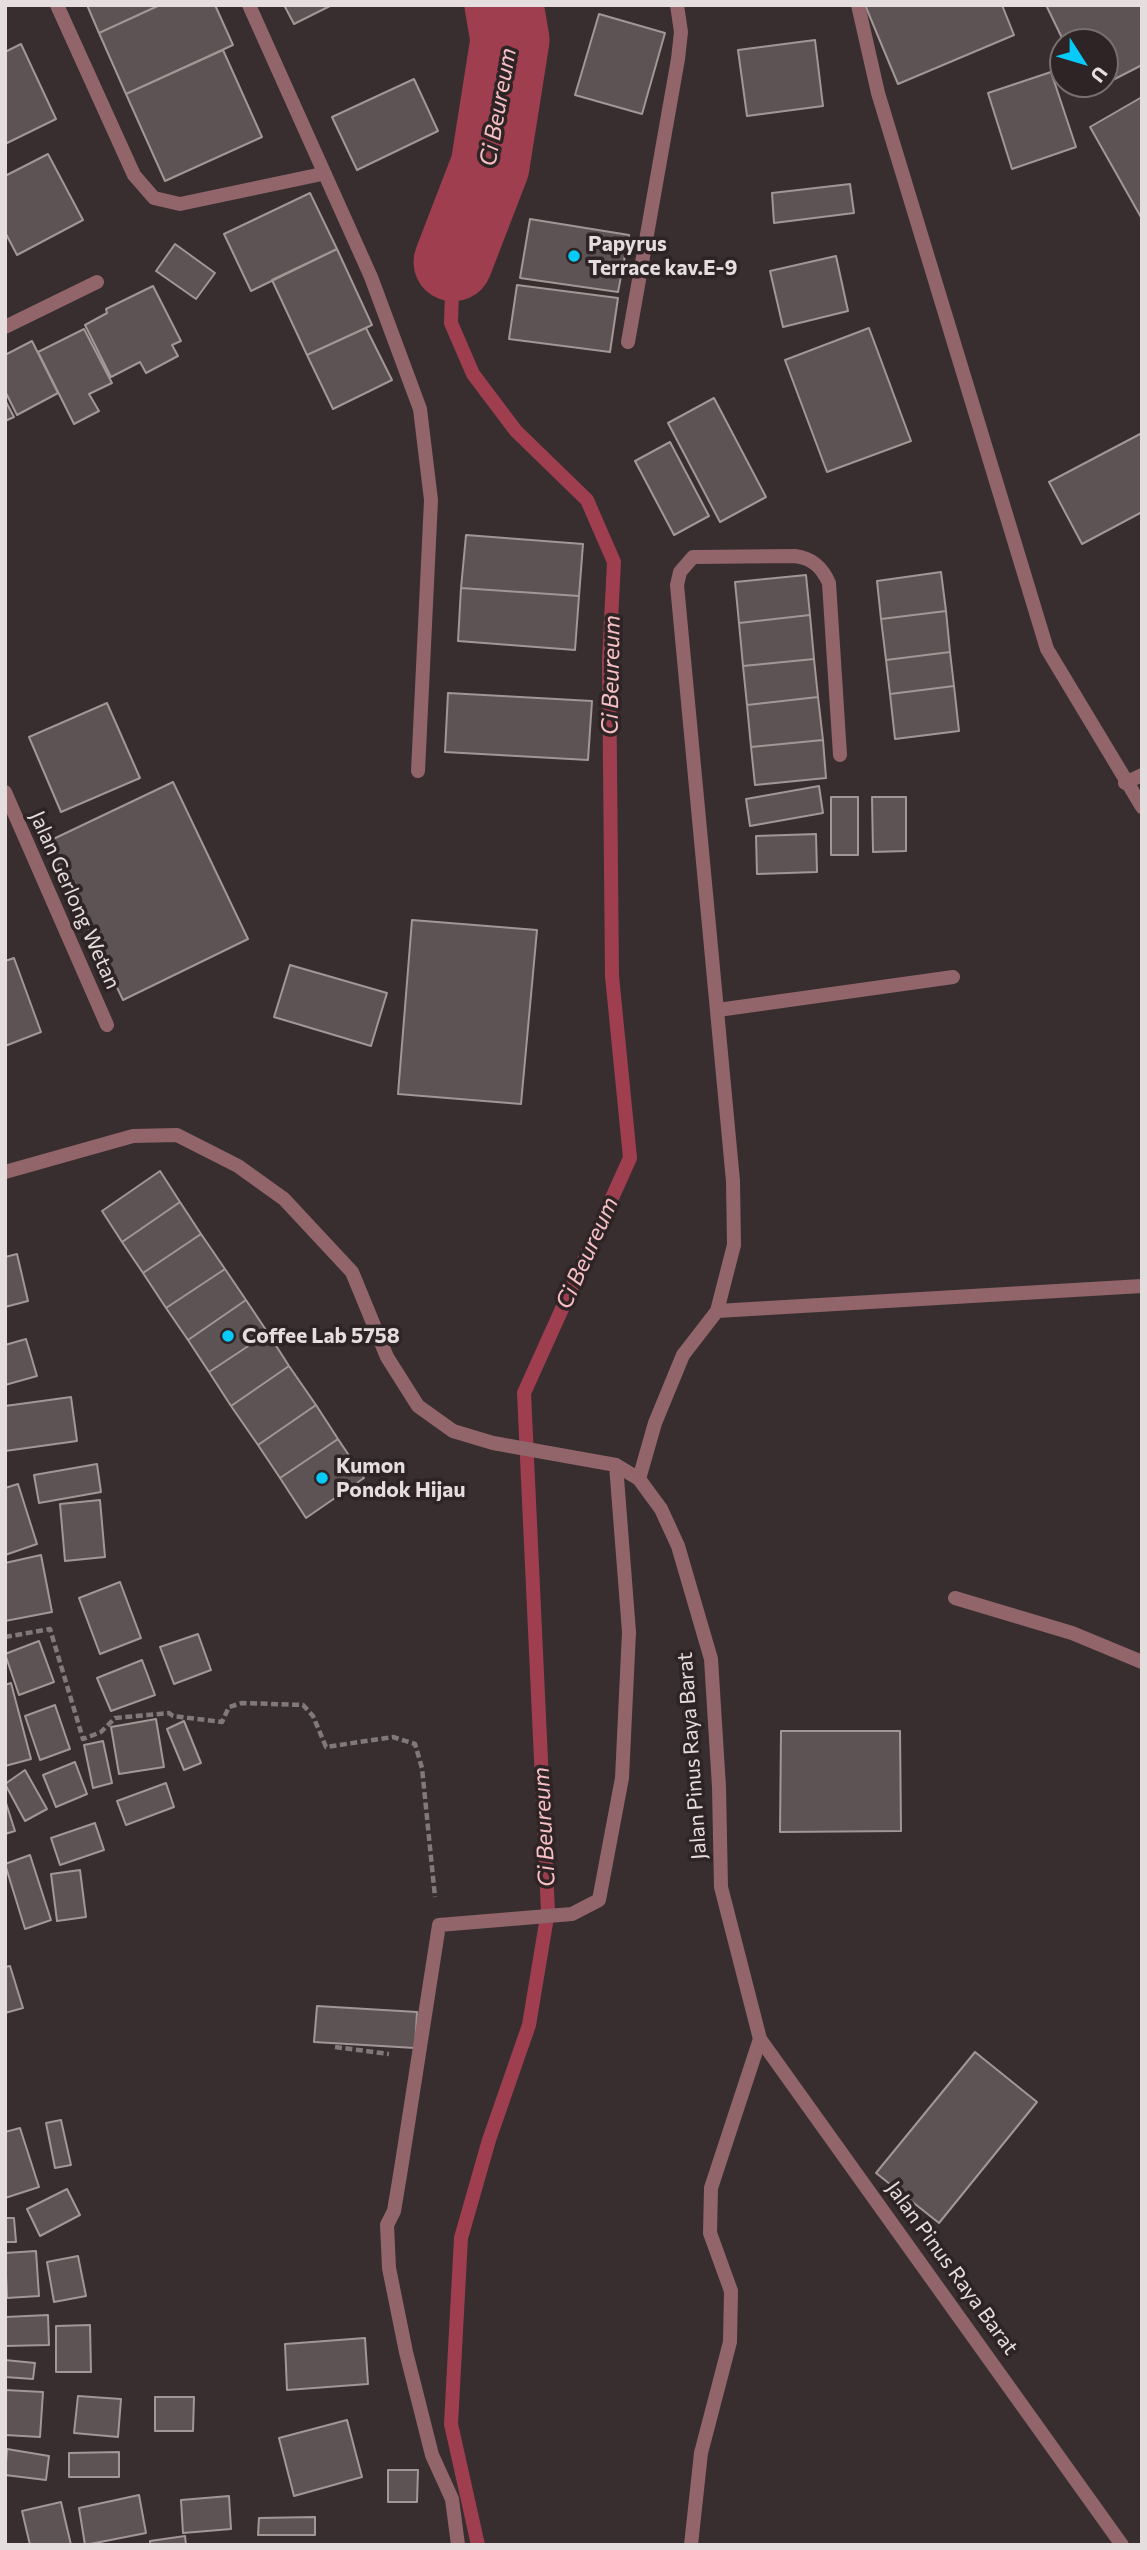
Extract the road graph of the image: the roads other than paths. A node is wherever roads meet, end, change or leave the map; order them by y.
1 (57, 5) edge
2 (249, 5) edge
3 (677, 5) edge
4 (858, 5) edge
5 (322, 174) junction
6 (97, 282) dead end
7 (5, 327) edge
8 (628, 342) dead end
9 (840, 755) dead end
10 (418, 771) dead end
11 (1142, 775) edge
12 (1125, 783) junction
13 (5, 792) edge
14 (1142, 807) edge
15 (953, 977) dead end
16 (718, 1010) junction
17 (107, 1024) dead end
18 (5, 1172) edge
19 (1142, 1286) edge
20 (717, 1311) junction
21 (616, 1465) junction
22 (639, 1479) junction
23 (955, 1598) dead end
24 (1142, 1662) edge
25 (760, 2039) junction
26 (458, 2545) edge
27 (691, 2545) edge
28 (1122, 2545) edge

1 - 5 street
2 - 5 street
3 - 8 street
4 - 12 street
5 - 10 street
6 - 7 street
9 - 16 street
11 - 12 street
12 - 14 street
13 - 17 street, Jalan Gerlong Wetan
15 - 16 street
16 - 20 street
18 - 21 street, Jalan Pinus Raya Barat
19 - 20 street
20 - 22 street
21 - 22 street, Jalan Pinus Raya Barat
21 - 26 street
22 - 25 street, Jalan Pinus Raya Barat
23 - 24 street
25 - 27 street
25 - 28 street, Jalan Pinus Raya Barat

